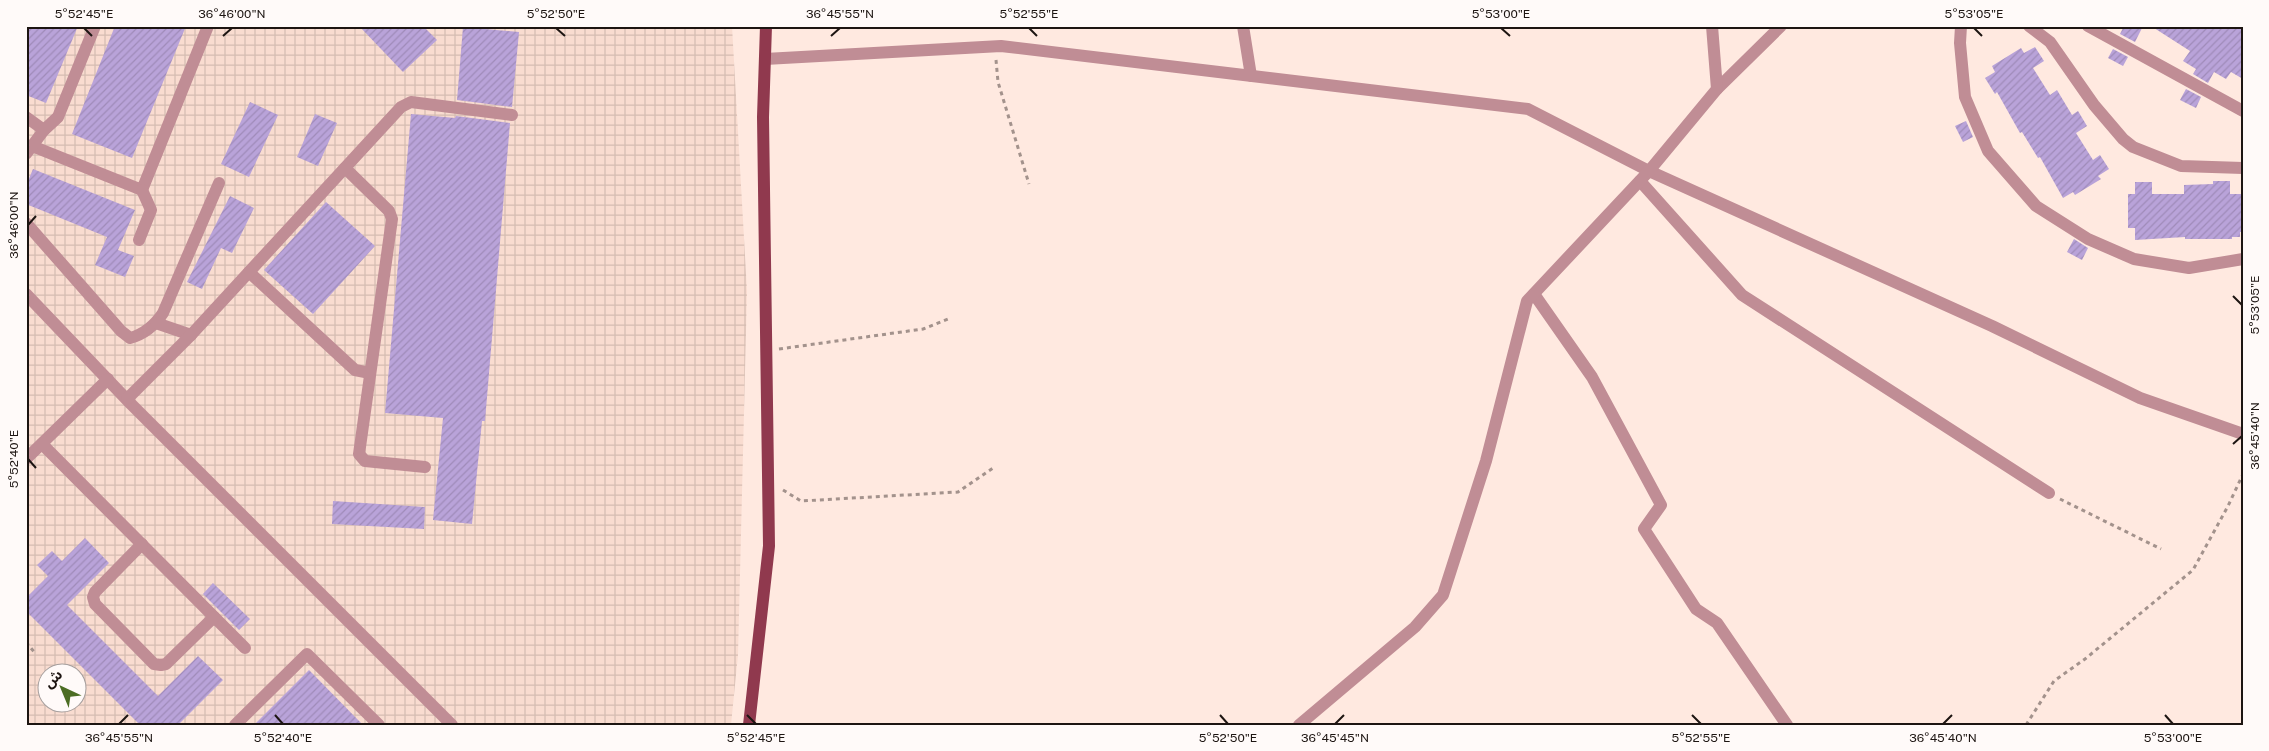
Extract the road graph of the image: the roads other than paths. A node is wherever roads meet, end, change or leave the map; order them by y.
1 (95, 26) edge
2 (208, 26) edge
3 (766, 26) edge
4 (1244, 26) edge
5 (1712, 26) edge
6 (1781, 26) edge
7 (1961, 26) edge
8 (2029, 26) edge
9 (2088, 26) edge
10 (765, 59) junction
11 (1250, 76) junction
12 (1717, 89) junction
13 (2243, 111) edge
14 (512, 115) dead end
15 (26, 117) edge
16 (44, 130) junction
17 (29, 150) edge
18 (345, 168) junction
19 (2243, 168) edge
20 (1650, 171) junction
21 (1640, 181) junction
22 (219, 183) dead end
23 (142, 190) junction
24 (26, 223) edge
25 (139, 240) dead end
26 (2243, 258) edge
27 (249, 272) junction
28 (26, 294) edge
29 (1534, 294) junction
30 (156, 323) junction
31 (191, 335) junction
32 (370, 372) junction
33 (108, 379) junction
34 (128, 399) junction
35 (2243, 434) edge
36 (42, 444) junction
37 (26, 459) edge
38 (425, 467) dead end
39 (2049, 493) road end
40 (142, 544) junction
41 (214, 617) junction
42 (245, 648) dead end
43 (235, 725) edge
44 (379, 725) edge
45 (452, 725) edge
46 (749, 725) edge
47 (1299, 725) edge
48 (1788, 725) edge

1 - 16 street
2 - 23 street
3 - 10 main road
4 - 11 street
5 - 12 street
6 - 12 street
7 - 26 street
8 - 19 street
9 - 13 street
10 - 11 street
10 - 46 main road
11 - 20 street
12 - 20 street
14 - 18 street
15 - 16 street
16 - 17 street
17 - 23 street
18 - 27 street
18 - 32 street
20 - 21 street
20 - 35 street
21 - 29 street
21 - 39 street
22 - 30 street
23 - 25 street
24 - 30 street
27 - 31 street
27 - 32 street
28 - 33 street
29 - 47 street
29 - 48 street
30 - 31 street
31 - 34 street
32 - 38 street
33 - 34 street
33 - 36 street
34 - 45 street
36 - 37 street
36 - 40 street
40 - 41 street
40 - 41 street
41 - 42 street
43 - 44 street

